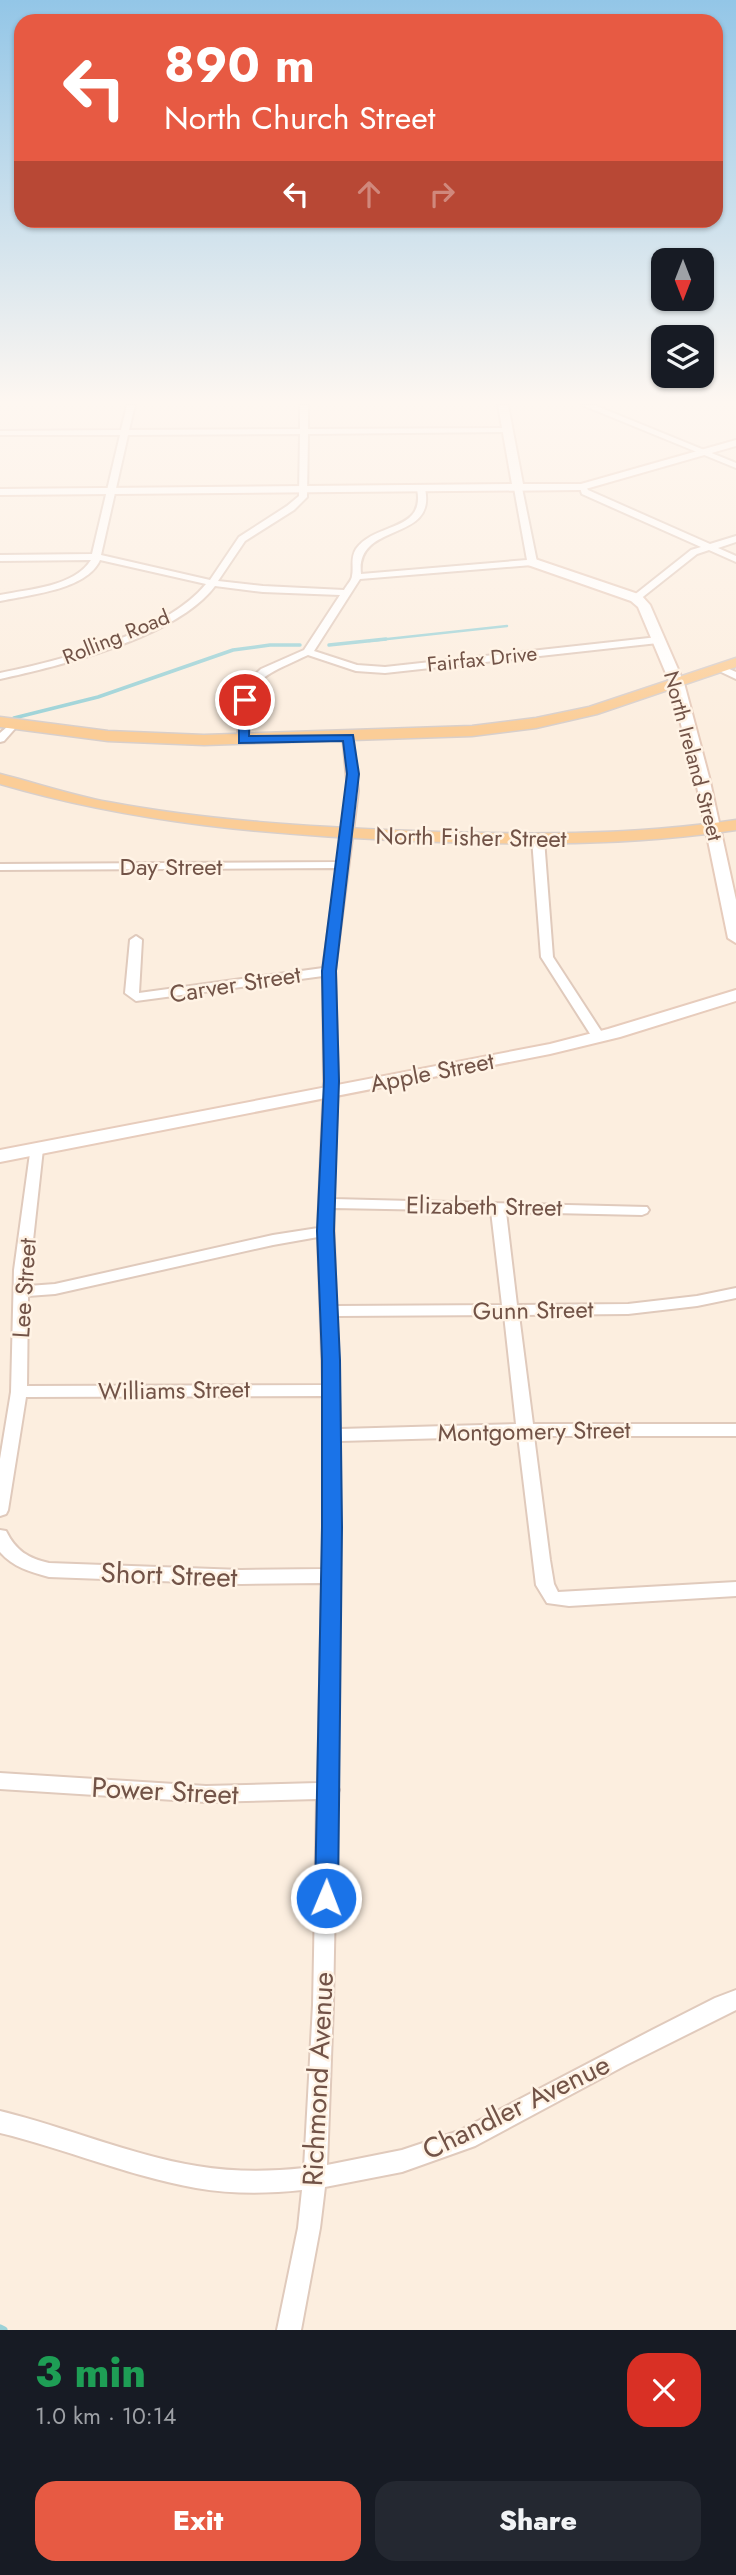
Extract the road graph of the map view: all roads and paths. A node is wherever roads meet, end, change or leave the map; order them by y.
1 (108, 514) edge
2 (281, 514) edge
3 (418, 514) edge
4 (523, 514) edge
5 (634, 514) edge
6 (736, 539) edge
7 (710, 548) junction
8 (0, 558) edge
9 (98, 558) junction
10 (736, 559) edge
11 (531, 562) junction
12 (357, 577) junction
13 (213, 583) junction
14 (348, 593) junction
15 (0, 598) edge
16 (636, 598) junction
17 (658, 640) junction
18 (309, 652) junction
19 (736, 662) edge
20 (720, 668) junction
21 (0, 676) edge
22 (736, 677) edge
23 (677, 684) junction
24 (7, 723) edge
25 (348, 737) junction
26 (0, 739) edge
27 (243, 740) junction
28 (0, 779) edge
29 (736, 825) edge
30 (713, 829) junction
31 (346, 833) junction
32 (538, 839) junction
33 (341, 866) junction
34 (0, 867) edge
35 (736, 938) edge
36 (136, 940) dead end
37 (329, 971) junction
38 (736, 995) edge
39 (599, 1037) junction
40 (330, 1093) junction
41 (36, 1149) junction
42 (0, 1156) edge
43 (326, 1203) junction
44 (498, 1207) junction
45 (642, 1210) dead end
46 (325, 1231) junction
47 (21, 1292) junction
48 (736, 1293) edge
49 (329, 1311) junction
50 (511, 1311) junction
51 (329, 1390) junction
52 (19, 1392) junction
53 (525, 1430) junction
54 (736, 1430) edge
55 (331, 1435) junction
56 (0, 1510) edge
57 (0, 1536) edge
58 (330, 1576) junction
59 (736, 1589) edge
60 (0, 1781) edge
61 (329, 1790) junction
62 (736, 2000) edge
63 (0, 2122) edge
64 (315, 2177) junction
65 (289, 2330) edge

1 - 9 street
2 - 13 street, Rolling Road
3 - 12 street
4 - 11 street
5 - 7 street
6 - 7 street
7 - 10 street
7 - 16 street
8 - 9 street
9 - 13 street
9 - 15 street
11 - 12 street
11 - 16 street
12 - 14 street
13 - 14 street
13 - 21 street, Rolling Road
14 - 18 street
16 - 17 street, North Ireland Street
17 - 18 street, Fairfax Drive
17 - 23 street, North Ireland Street
18 - 27 street
19 - 20 main road
20 - 22 street
20 - 23 main road
23 - 25 main road
23 - 30 street, North Ireland Street
24 - 26 street
24 - 27 main road
25 - 27 main road
25 - 31 street, Richmond Avenue
28 - 31 main road, North Fisher Street
29 - 30 main road, North Fisher Street
30 - 32 main road, North Fisher Street
30 - 35 street, North Ireland Street
31 - 32 main road, North Fisher Street
31 - 33 street, Richmond Avenue
32 - 39 street
33 - 34 street, Day Street
33 - 37 street, Richmond Avenue
36 - 37 street, Carver Street
37 - 40 street, Richmond Avenue
38 - 39 street, Apple Street
39 - 40 street, Apple Street
40 - 41 street, Apple Street
40 - 43 street, Richmond Avenue
41 - 42 street, Apple Street
41 - 47 street, Lee Street
43 - 44 street, Elizabeth Street
43 - 46 street, Richmond Avenue
44 - 45 street, Elizabeth Street
44 - 50 street
46 - 47 street
46 - 49 street, Richmond Avenue
47 - 52 street, Lee Street
48 - 50 street, Gunn Street
49 - 50 street, Gunn Street
49 - 51 street, Richmond Avenue
50 - 53 street
51 - 52 street, Williams Street
51 - 55 street, Richmond Avenue
52 - 56 street, Lee Street
53 - 54 street, Montgomery Street
53 - 55 street, Montgomery Street
53 - 59 street
55 - 58 street, Richmond Avenue
57 - 58 street, Short Street
58 - 61 street, Richmond Avenue
60 - 61 street, Power Street
61 - 64 street, Richmond Avenue
62 - 64 street, Chandler Avenue
63 - 64 street, Chandler Avenue
64 - 65 street, Richmond Avenue

